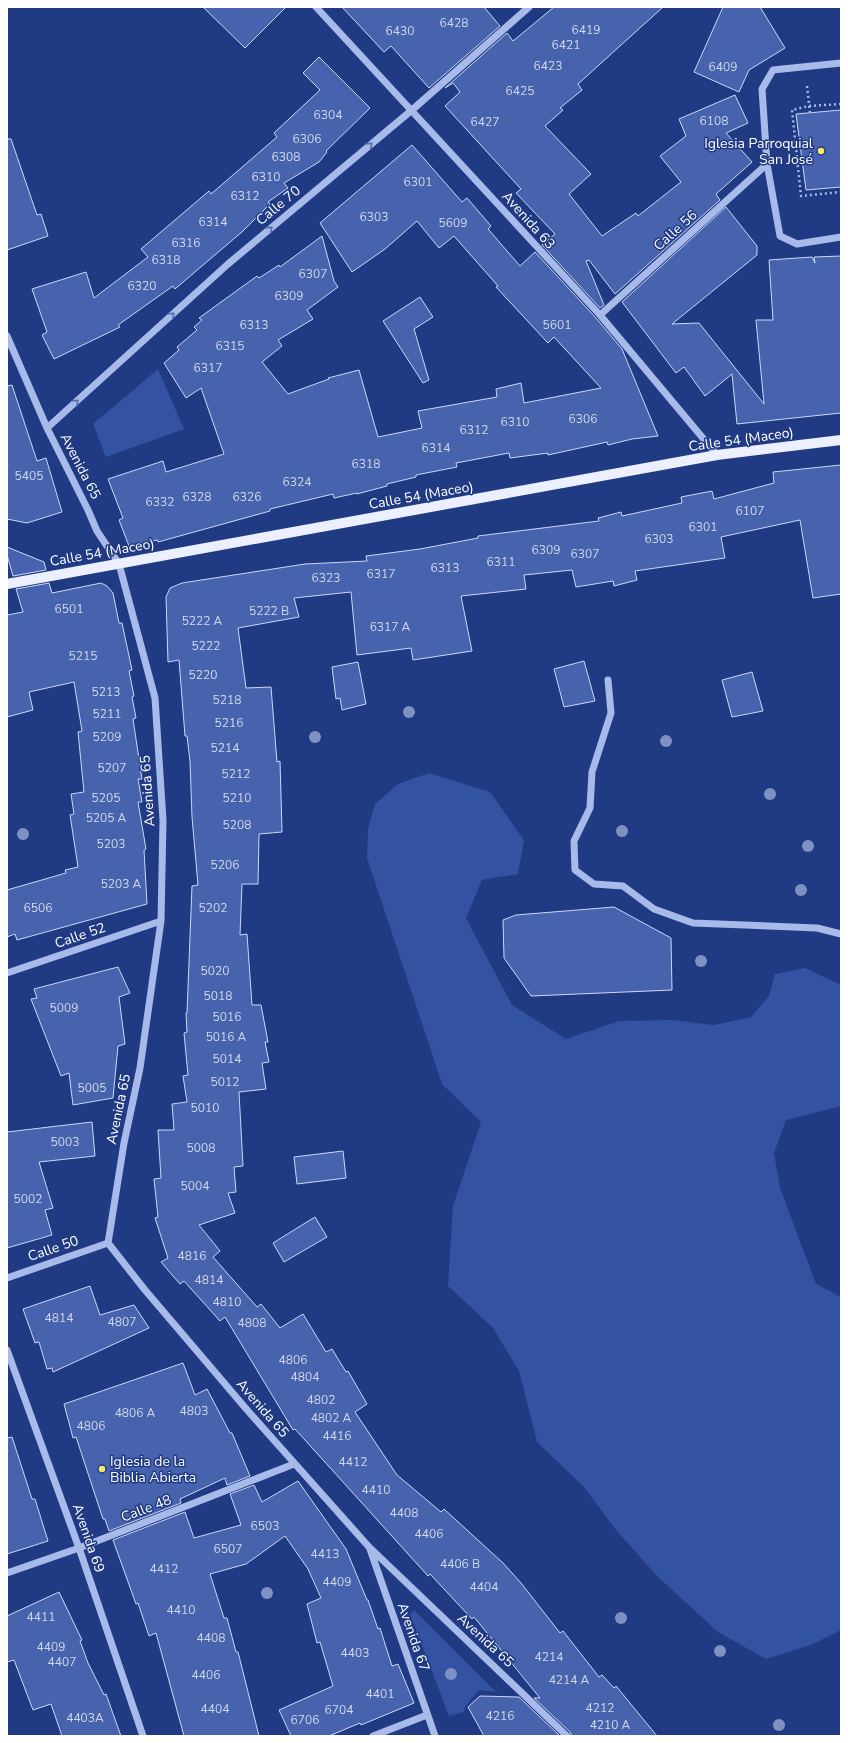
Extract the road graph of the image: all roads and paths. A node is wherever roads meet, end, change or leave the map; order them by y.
1 (316, 7) edge
2 (529, 7) edge
3 (841, 62) edge
4 (805, 66) junction
5 (841, 104) edge
6 (809, 106) junction
7 (412, 110) junction
8 (810, 113) dead end
9 (768, 164) junction
10 (841, 192) edge
11 (841, 237) edge
12 (600, 316) junction
13 (7, 336) edge
14 (47, 428) junction
15 (841, 440) edge
16 (718, 454) junction
17 (119, 564) junction
18 (7, 584) edge
19 (608, 680) dead end
20 (161, 921) junction
21 (841, 934) edge
22 (7, 973) edge
23 (108, 1243) junction
24 (7, 1278) edge
25 (7, 1350) edge
26 (294, 1464) junction
27 (369, 1547) junction
28 (79, 1548) junction
29 (7, 1573) edge
30 (427, 1715) junction
31 (143, 1736) edge
32 (373, 1736) edge
33 (435, 1736) edge
34 (567, 1736) edge

1 - 7 street, Avenida 63
2 - 7 street, Calle 70
3 - 4 street
4 - 6 path
4 - 9 street
5 - 6 path
6 - 8 path
6 - 10 path
7 - 12 street, Avenida 63
14 -> 7 street, Calle 70
9 - 11 street
9 - 12 street, Calle 56
12 - 16 street, Avenida 63
13 - 14 street, Avenida 65
14 - 17 street, Avenida 65
15 - 16 main road, Calle 54 (Maceo)
16 - 17 main road, Calle 54 (Maceo)
17 - 18 main road, Calle 54 (Maceo)
17 - 20 street, Avenida 65
19 - 21 street
20 - 22 street, Calle 52
20 - 23 street, Avenida 65
23 - 24 street, Calle 50
23 - 26 street, Avenida 65
25 - 28 street, Avenida 69
26 - 27 street, Avenida 65
26 - 28 street, Calle 48
27 - 30 street, Avenida 67
27 - 34 street, Avenida 65
28 - 29 street, Calle 48
28 - 31 street, Avenida 69
30 - 32 street
30 - 33 street, Avenida 67

